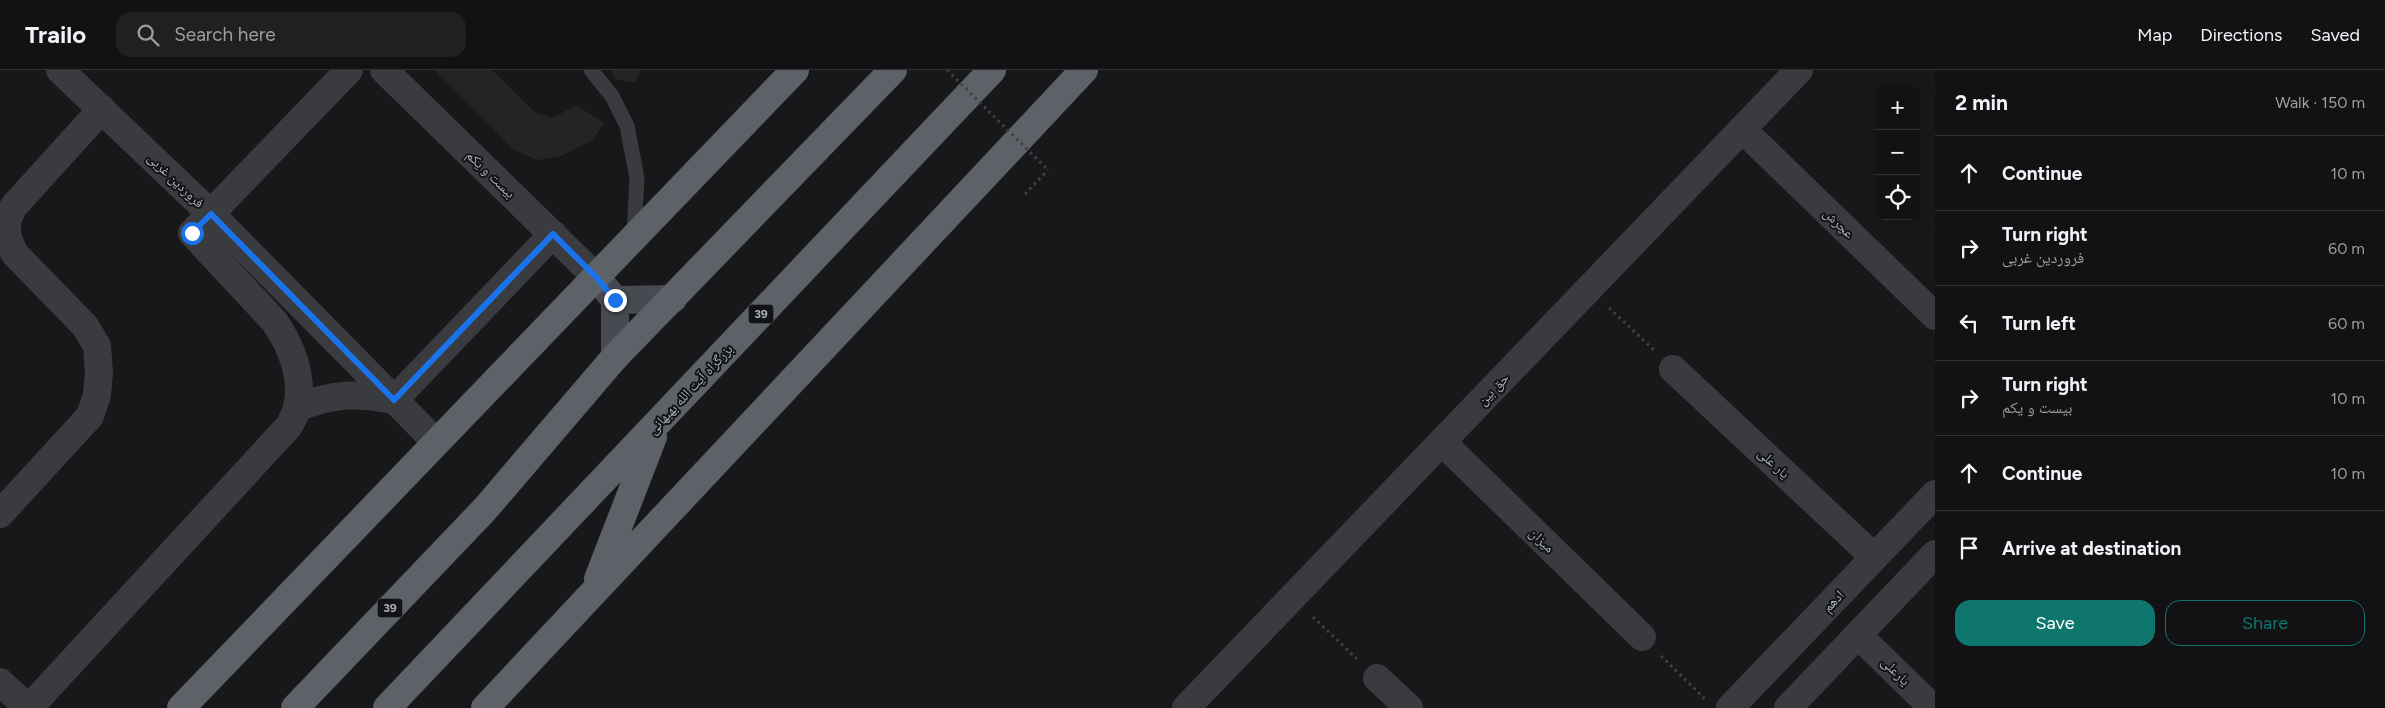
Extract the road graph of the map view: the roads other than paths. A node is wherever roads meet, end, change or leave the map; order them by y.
1 (60, 70) edge
2 (349, 70) edge
3 (384, 70) edge
4 (591, 70) edge
5 (795, 70) edge
6 (893, 70) edge
7 (992, 70) edge
8 (1084, 70) edge
9 (1799, 70) edge
10 (102, 109) junction
11 (1742, 129) junction
12 (211, 214) junction
13 (553, 234) junction
14 (634, 239) junction
15 (597, 278) junction
16 (673, 299) junction
17 (615, 300) junction
18 (1935, 316) edge
19 (615, 357) junction
20 (1673, 369) road end
21 (394, 400) junction
22 (298, 408) junction
23 (659, 423) junction
24 (436, 442) junction
25 (1442, 442) junction
26 (1935, 494) edge
27 (0, 514) edge
28 (1935, 554) edge
29 (1874, 557) junction
30 (592, 592) junction
31 (1858, 635) junction
32 (1642, 637) road end
33 (1377, 678) road end
34 (0, 682) edge
35 (1719, 705) edge
36 (29, 708) edge
37 (181, 708) edge
38 (295, 708) edge
39 (387, 708) edge
40 (485, 708) edge
41 (1186, 708) edge
42 (1409, 708) edge
43 (1788, 708) edge
44 (1933, 708) edge

1 - 10 street, فروردین غربی
2 - 12 street
3 - 13 street, بیست و یکم
4 - 14 lane
5 - 14 highway
6 - 16 highway, 39
7 - 23 highway, بزرگراه آیت الله بهبهانی / 39
8 - 30 highway
9 - 11 street, حق بین
10 - 12 street, فروردین غربی
10 - 27 street
11 - 18 street, عچرش
11 - 25 street, حق بین
12 - 21 street, فروردین غربی
12 - 22 street
13 - 15 street, بیست و یکم
13 - 21 street
14 - 15 highway
15 - 17 main road
15 - 24 highway
16 - 17 main road
16 - 19 highway, 39
17 - 19 main road
19 - 38 highway, 39
20 - 29 street, یار علی
21 - 22 street
21 - 24 street, فروردین غربی
22 - 36 street
23 - 30 highway
23 - 39 highway, بزرگراه آیت الله بهبهانی / 39
24 - 37 highway
25 - 32 street, میزان
25 - 41 street, حق بین
26 - 29 street, ادهم
28 - 31 street
29 - 35 street, ادهم
30 - 40 highway
31 - 43 street
31 - 44 street, یارعلی
33 - 42 street
34 - 36 street

